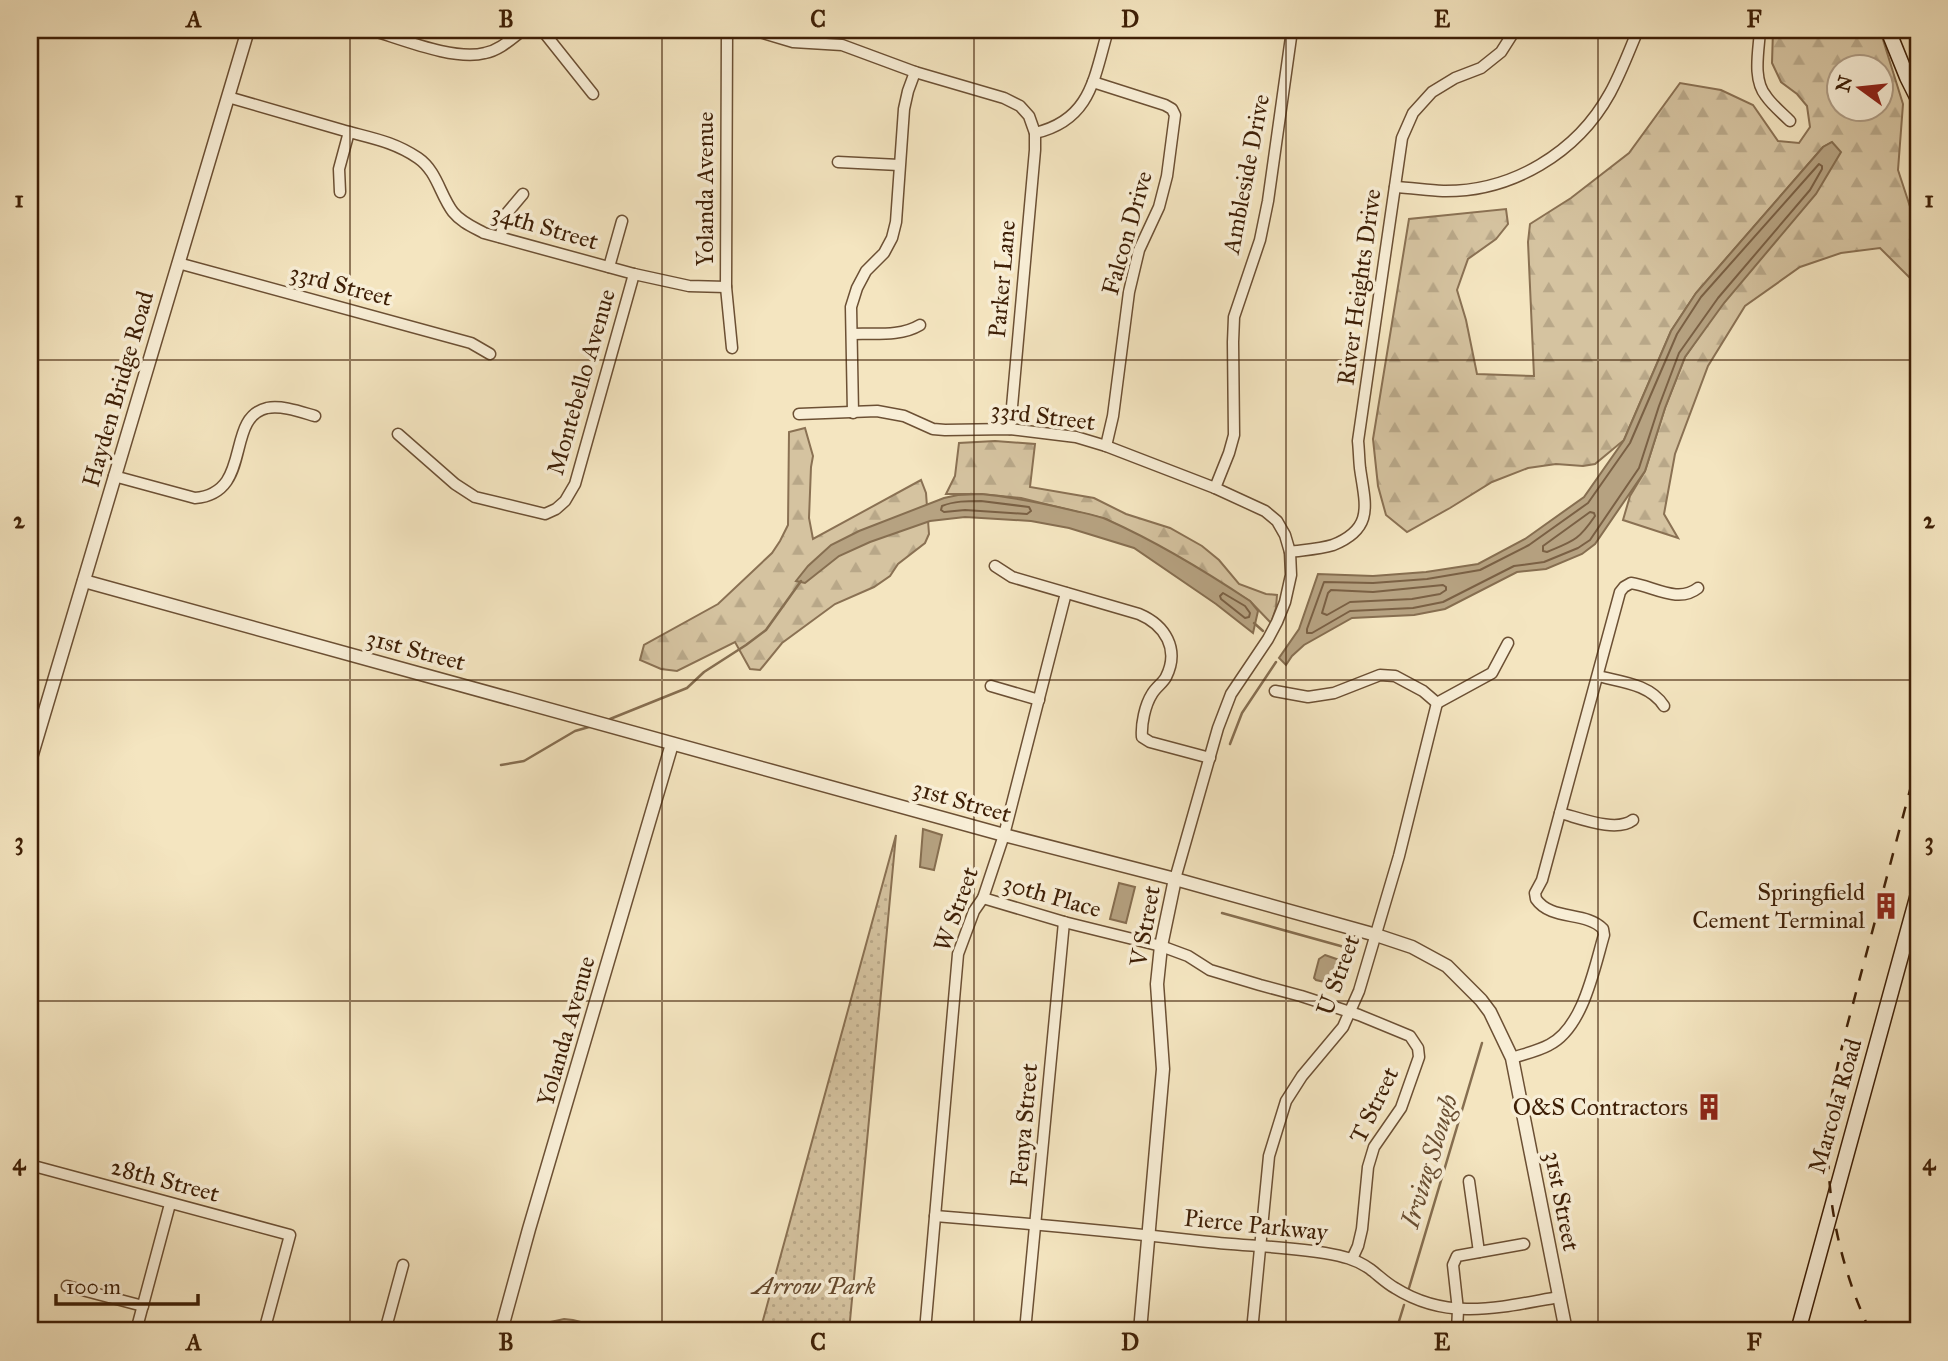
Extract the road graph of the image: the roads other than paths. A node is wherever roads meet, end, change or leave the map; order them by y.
1 (247, 30) edge
2 (371, 30) edge
3 (523, 30) edge
4 (542, 30) edge
5 (727, 30) edge
6 (753, 30) edge
7 (1108, 30) edge
8 (1292, 30) edge
9 (1515, 30) edge
10 (1638, 30) edge
11 (1760, 30) edge
12 (1888, 30) edge
13 (915, 72) junction
14 (1093, 82) junction
15 (593, 94) dead end
16 (228, 97) junction
17 (1918, 99) edge
18 (1790, 121) dead end
19 (348, 132) junction
20 (1035, 133) junction
21 (838, 162) dead end
22 (899, 165) junction
23 (1395, 187) junction
24 (340, 192) dead end
25 (523, 194) dead end
26 (622, 221) dead end
27 (500, 237) junction
28 (178, 262) junction
29 (609, 267) junction
30 (634, 274) junction
31 (726, 287) junction
32 (920, 326) dead end
33 (852, 334) junction
34 (732, 348) dead end
35 (490, 354) dead end
36 (853, 413) junction
37 (799, 414) dead end
38 (315, 416) dead end
39 (1010, 429) junction
40 (398, 434) dead end
41 (1106, 446) junction
42 (114, 476) junction
43 (1215, 488) junction
44 (1290, 552) junction
45 (995, 566) dead end
46 (84, 581) junction
47 (1698, 588) dead end
48 (1066, 593) junction
49 (1508, 643) dead end
50 (1598, 676) junction
51 (991, 686) dead end
52 (1275, 691) dead end
53 (1039, 700) junction
54 (1437, 703) junction
55 (1664, 706) dead end
56 (672, 744) junction
57 (1210, 758) junction
58 (30, 761) edge
59 (1560, 813) junction
60 (1633, 820) dead end
61 (1003, 835) junction
62 (1175, 879) junction
63 (1918, 894) edge
64 (983, 898) junction
65 (1064, 922) junction
66 (1376, 935) junction
67 (1161, 946) junction
68 (1349, 1012) junction
69 (1512, 1058) junction
70 (30, 1165) edge
71 (1469, 1181) dead end
72 (170, 1203) junction
73 (935, 1216) junction
74 (1035, 1224) junction
75 (1149, 1234) junction
76 (1524, 1244) dead end
77 (1260, 1246) junction
78 (1479, 1252) junction
79 (1352, 1259) junction
80 (403, 1265) dead end
81 (67, 1286) dead end
82 (1559, 1297) junction
83 (143, 1306) junction
84 (1458, 1310) junction
85 (136, 1331) edge
86 (264, 1331) edge
87 (385, 1331) edge
88 (501, 1331) edge
89 (925, 1331) edge
90 (1025, 1331) edge
91 (1140, 1331) edge
92 (1252, 1331) edge
93 (1457, 1331) edge
94 (1566, 1331) edge
95 (1798, 1331) edge

1 - 16 street, Hayden Bridge Road
2 - 3 street
4 - 15 street
5 - 31 street, Yolanda Avenue
6 - 13 street
7 - 14 street
8 - 43 street, Ambleside Drive
9 - 23 street, River Heights Drive
10 - 23 street
11 - 18 street
12 - 17 main road
13 - 20 street
13 - 22 street
14 - 20 street
14 - 41 street, Falcon Drive
16 - 19 street, 34th Street
16 - 28 street, Hayden Bridge Road
19 - 24 street
19 - 27 street, 34th Street
20 - 39 street, Parker Lane
21 - 22 street
22 - 33 street
23 - 44 street, River Heights Drive
25 - 27 street
26 - 29 street
27 - 29 street, 34th Street
28 - 35 street, 33rd Street
28 - 42 street, Hayden Bridge Road
29 - 30 street, 34th Street
30 - 31 street, 34th Street
30 - 40 street, Montebello Avenue
31 - 34 street, Yolanda Avenue
32 - 33 street
33 - 36 street
36 - 37 street, 33rd Street
36 - 39 street, 33rd Street
38 - 42 street
39 - 41 street, 33rd Street
41 - 43 street, 33rd Street
42 - 46 street, Hayden Bridge Road
43 - 44 street, 33rd Street
44 - 57 street, V Street
45 - 48 street
46 - 56 street, 31st Street
46 - 58 street, Hayden Bridge Road
47 - 50 street
48 - 53 street, W Street
48 - 57 street
49 - 54 street
50 - 55 street
50 - 59 street
51 - 53 street
52 - 54 street
53 - 61 street, W Street
54 - 66 street, U Street
56 - 61 street, 31st Street
56 - 88 street, Yolanda Avenue
57 - 62 street, V Street
59 - 60 street
59 - 69 street
61 - 62 street, 31st Street
61 - 64 street, W Street
62 - 66 street, 31st Street
62 - 67 street, V Street
63 - 95 main road, Marcola Road
64 - 65 street, 30th Place
64 - 73 street, W Street
65 - 67 street, 30th Place
65 - 74 street, Fenya Street
66 - 68 street, U Street
66 - 69 street, 31st Street
67 - 68 street, 30th Place
67 - 75 street, V Street
68 - 77 street, U Street
68 - 79 street, T Street
69 - 82 street, 31st Street
70 - 72 street, 28th Street
71 - 78 street
72 - 83 street
72 - 86 street, 28th Street
73 - 74 street, Pierce Parkway
73 - 89 street, W Street
74 - 75 street, Pierce Parkway
74 - 90 street, Fenya Street
75 - 77 street, Pierce Parkway
75 - 91 street, V Street
76 - 78 street
77 - 79 street, Pierce Parkway
77 - 92 street, U Street
78 - 84 street
79 - 84 street, Pierce Parkway
80 - 87 street
81 - 83 street
82 - 84 street, Pierce Parkway
82 - 94 street, 31st Street
83 - 85 street
84 - 93 street

